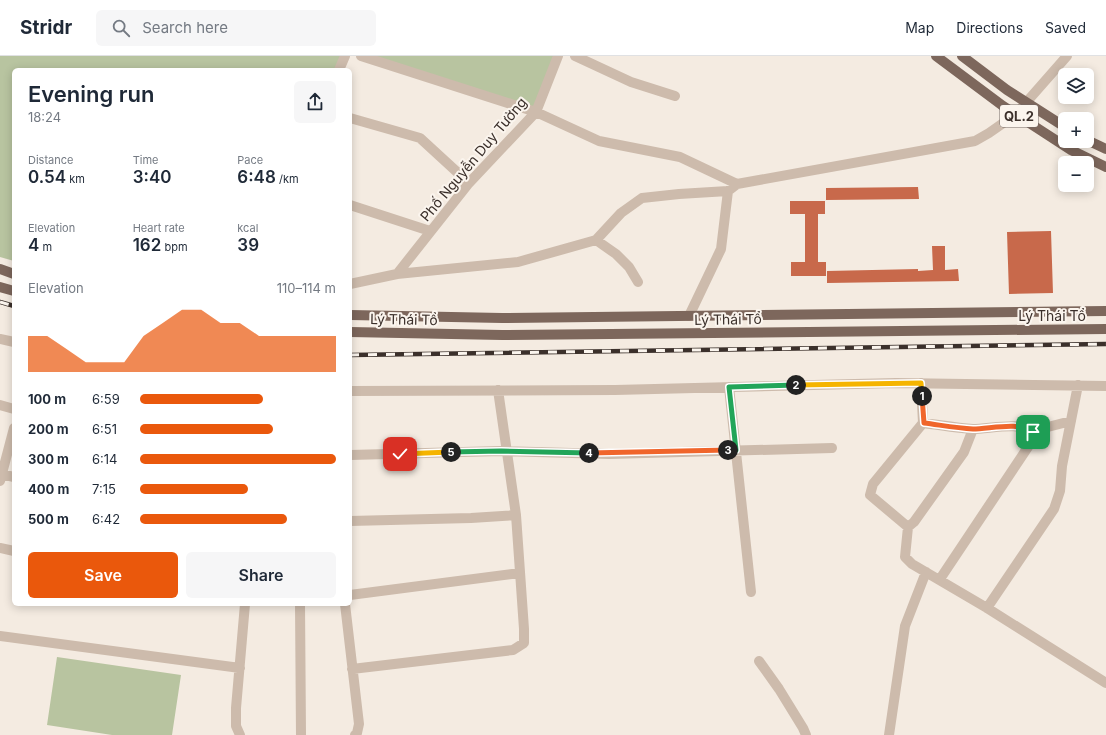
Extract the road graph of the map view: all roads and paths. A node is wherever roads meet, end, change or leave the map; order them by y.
1 (345, 56) edge
2 (361, 56) edge
3 (558, 56) edge
4 (575, 56) edge
5 (936, 56) edge
6 (962, 56) edge
7 (1067, 56) edge
8 (340, 68) edge
9 (675, 96) dead end
10 (1026, 102) junction
11 (536, 112) junction
12 (1016, 114) junction
13 (352, 119) edge
14 (1058, 123) edge
15 (1094, 143) edge
16 (1106, 149) edge
17 (1106, 167) edge
18 (468, 183) junction
19 (737, 184) junction
20 (728, 191) junction
21 (352, 206) edge
22 (430, 232) junction
23 (596, 240) junction
24 (0, 270) edge
25 (12, 273) edge
26 (397, 274) junction
27 (638, 282) dead end
28 (352, 284) edge
29 (0, 287) edge
30 (12, 290) edge
31 (1106, 311) edge
32 (352, 315) edge
33 (389, 316) junction
34 (689, 316) junction
35 (1106, 329) edge
36 (352, 332) edge
37 (390, 333) junction
38 (0, 339) edge
39 (12, 342) edge
40 (921, 383) junction
41 (1078, 385) junction
42 (1106, 386) edge
43 (729, 387) junction
44 (498, 390) junction
45 (352, 391) edge
46 (0, 405) edge
47 (12, 408) edge
48 (1071, 421) junction
49 (924, 423) junction
50 (973, 429) junction
51 (1040, 429) junction
52 (12, 435) edge
53 (832, 448) dead end
54 (736, 450) junction
55 (507, 451) junction
56 (352, 455) edge
57 (1, 476) edge
58 (12, 477) edge
59 (516, 515) junction
60 (352, 521) edge
61 (908, 527) junction
62 (0, 548) edge
63 (12, 551) edge
64 (926, 572) junction
65 (520, 573) junction
66 (940, 579) junction
67 (750, 592) dead end
68 (352, 595) edge
69 (245, 606) edge
70 (300, 606) edge
71 (345, 606) edge
72 (987, 608) junction
73 (0, 636) edge
74 (759, 661) dead end
75 (240, 668) junction
76 (352, 668) junction
77 (1106, 683) edge
78 (240, 735) edge
79 (301, 735) edge
80 (355, 735) edge
81 (806, 735) edge
82 (889, 735) edge

1 - 8 street
2 - 11 street
3 - 11 street, Phố Nguyễn Duy Tường
4 - 9 street
5 - 12 main road, QL.2
6 - 10 main road, QL.2
7 - 10 street
10 - 12 street
10 - 14 main road, QL.2
11 - 18 street, Phố Nguyễn Duy Tường
11 - 19 street
12 - 17 main road, QL.2
12 - 19 street
13 - 18 street
15 - 16 main road
18 - 22 street, Phố Nguyễn Duy Tường
19 - 20 street
20 - 23 street
20 - 34 street
21 - 22 street
22 - 26 street, Phố Nguyễn Duy Tường
23 - 26 street
23 - 27 street
24 - 25 main road
26 - 28 street
29 - 30 main road
31 - 34 main road, Lý Thái Tổ
32 - 33 main road, Lý Thái Tổ
33 - 34 main road, Lý Thái Tổ
33 - 37 main road
35 - 37 main road, Lý Thái Tổ
36 - 37 main road, Lý Thái Tổ
38 - 39 street
40 - 41 street
40 - 43 street
40 - 49 street
41 - 42 street
41 - 48 street
43 - 44 street
43 - 54 street
44 - 45 street
44 - 55 street
46 - 47 street
48 - 51 street
48 - 72 street
49 - 50 street
49 - 61 street
50 - 51 street
50 - 61 street
51 - 66 street
52 - 57 street
53 - 54 street
54 - 55 street
54 - 67 street
55 - 56 street
55 - 59 street
57 - 58 street
59 - 60 street
59 - 65 street
61 - 64 street
62 - 63 street
64 - 66 street
64 - 82 street
65 - 68 street
65 - 76 street
66 - 72 street
69 - 75 street
70 - 79 street
71 - 76 street
72 - 77 street
73 - 75 street
74 - 81 street
75 - 78 street
76 - 80 street

